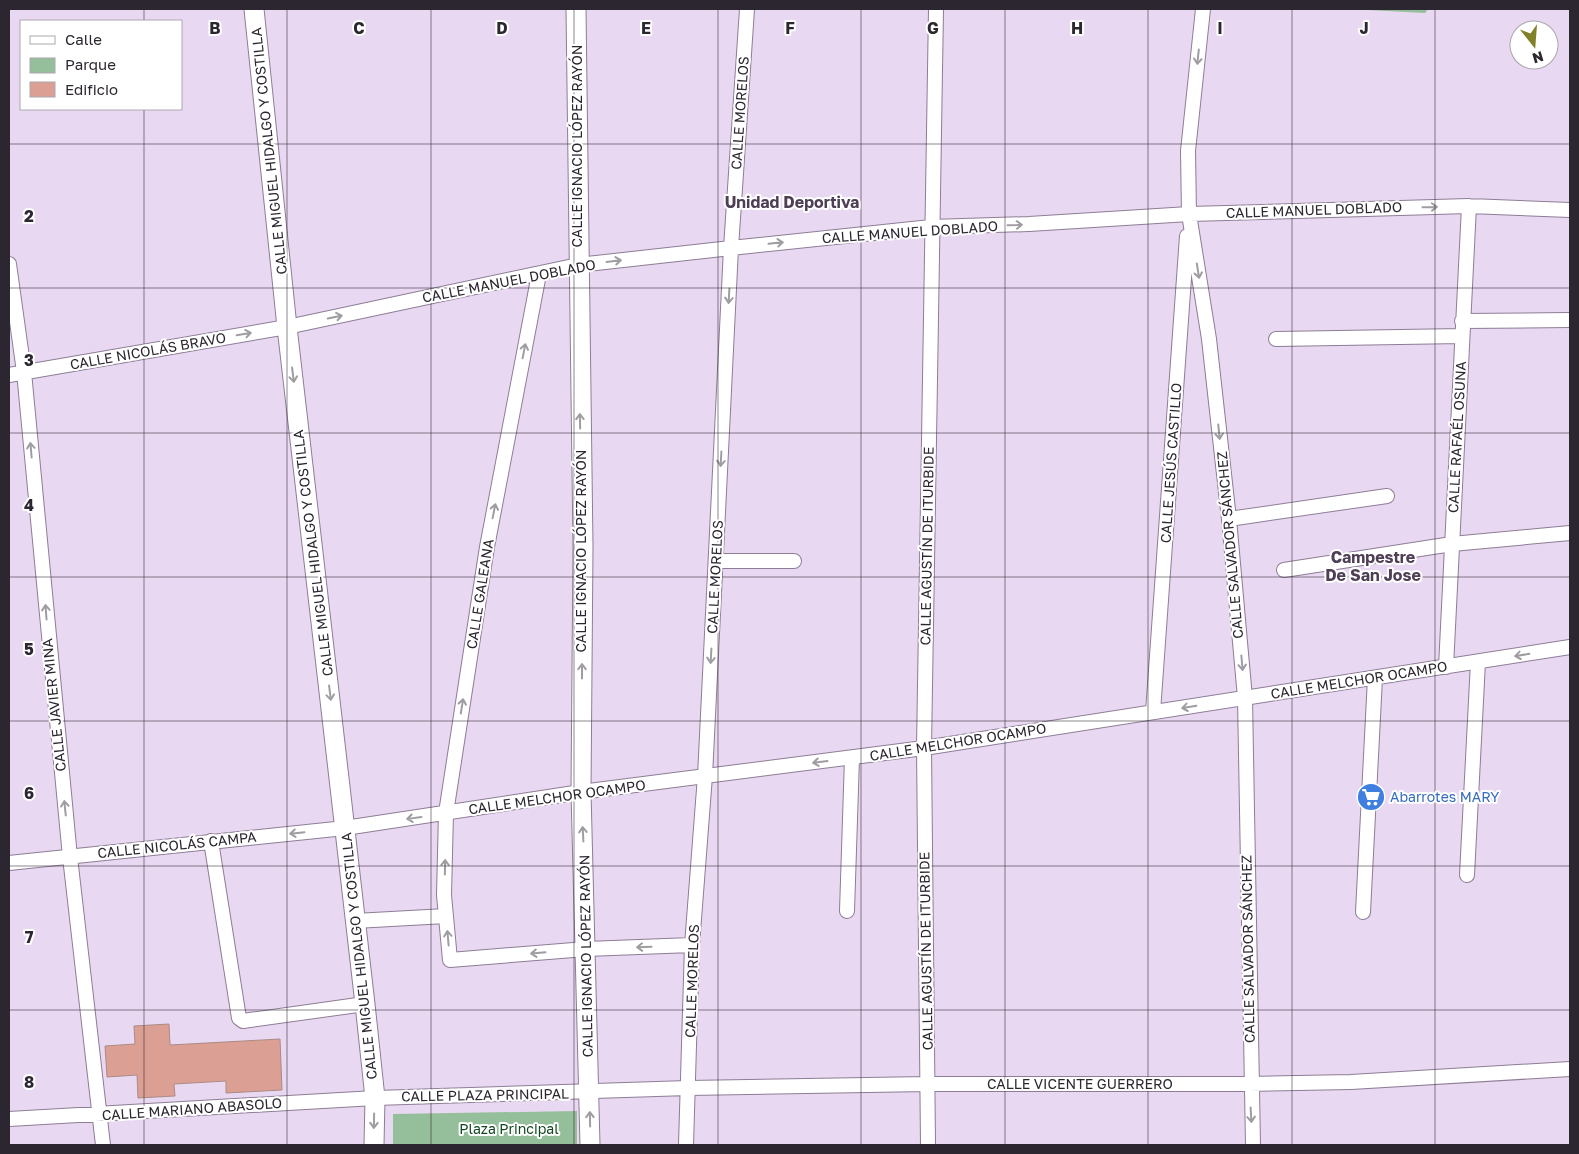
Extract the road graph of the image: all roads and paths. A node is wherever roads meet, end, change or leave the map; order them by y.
1 (254, 9) edge
2 (576, 9) edge
3 (747, 9) edge
4 (936, 9) edge
5 (1204, 9) edge
6 (1469, 206) junction
7 (1570, 210) edge
8 (1188, 214) junction
9 (931, 227) junction
10 (731, 248) junction
11 (9, 264) edge
12 (578, 265) junction
13 (539, 274) junction
14 (1570, 320) edge
15 (1462, 321) junction
16 (287, 327) junction
17 (1462, 336) junction
18 (1276, 339) dead end
19 (24, 372) junction
20 (9, 374) edge
21 (1387, 496) dead end
22 (1229, 519) junction
23 (1570, 533) edge
24 (1452, 544) junction
25 (716, 561) junction
26 (794, 561) dead end
27 (1284, 570) dead end
28 (1570, 647) edge
29 (1478, 662) junction
30 (1446, 667) junction
31 (1375, 678) junction
32 (1245, 698) junction
33 (1153, 712) junction
34 (924, 748) junction
35 (852, 758) junction
36 (705, 776) junction
37 (581, 792) junction
38 (446, 813) junction
39 (345, 828) junction
40 (211, 841) junction
41 (70, 857) junction
42 (9, 863) edge
43 (1467, 875) dead end
44 (847, 911) dead end
45 (1363, 912) dead end
46 (446, 916) junction
47 (355, 920) junction
48 (692, 945) junction
49 (586, 949) junction
50 (365, 1004) junction
51 (1570, 1069) edge
52 (927, 1084) junction
53 (1250, 1084) junction
54 (688, 1088) junction
55 (590, 1092) junction
56 (375, 1098) junction
57 (100, 1115) junction
58 (9, 1120) edge
59 (103, 1145) edge
60 (374, 1145) edge
61 (590, 1145) edge
62 (686, 1145) edge
63 (928, 1145) edge
64 (1253, 1145) edge

1 - 16 street, CALLE MIGUEL HIDALGO Y COSTILLA
2 - 12 street, CALLE IGNACIO LÓPEZ RAYÓN
3 - 10 street, CALLE MORELOS
4 - 9 street, CALLE AGUSTÍN DE ITURBIDE
5 -> 8 street, CALLE SALVADOR SÁNCHEZ
6 - 7 street, CALLE MANUEL DOBLADO
8 -> 6 street, CALLE MANUEL DOBLADO
6 - 15 street, CALLE RAFAÉL OSUNA
9 -> 8 street, CALLE MANUEL DOBLADO
8 -> 22 street, CALLE SALVADOR SÁNCHEZ
8 - 33 street, CALLE JESÚS CASTILLO
10 -> 9 street, CALLE MANUEL DOBLADO
9 - 34 street, CALLE AGUSTÍN DE ITURBIDE
12 -> 10 street, CALLE MANUEL DOBLADO
10 -> 25 street, CALLE MORELOS
11 - 19 street, CALLE JAVIER MINA
12 - 13 street, CALLE MANUEL DOBLADO
37 -> 12 street, CALLE IGNACIO LÓPEZ RAYÓN
16 -> 13 street, CALLE MANUEL DOBLADO
38 -> 13 street, CALLE GALEANA
14 - 15 street
15 - 17 street, CALLE RAFAÉL OSUNA
19 -> 16 street, CALLE NICOLÁS BRAVO
16 -> 39 street, CALLE MIGUEL HIDALGO Y COSTILLA
17 - 18 street
17 - 24 street, CALLE RAFAÉL OSUNA
19 - 20 street, CALLE NICOLÁS BRAVO
41 -> 19 street, CALLE JAVIER MINA
21 - 22 street
22 -> 32 street, CALLE SALVADOR SÁNCHEZ
23 - 24 street
24 - 27 street
24 - 30 street, CALLE RAFAÉL OSUNA
25 - 26 street
25 -> 36 street, CALLE MORELOS
28 -> 29 street, CALLE MELCHOR OCAMPO
29 - 30 street, CALLE MELCHOR OCAMPO
29 - 43 street
30 - 31 street, CALLE MELCHOR OCAMPO
31 - 32 street, CALLE MELCHOR OCAMPO
31 - 45 street
32 -> 33 street, CALLE MELCHOR OCAMPO
32 - 53 street, CALLE SALVADOR SÁNCHEZ
33 - 34 street, CALLE MELCHOR OCAMPO
34 - 35 street, CALLE MELCHOR OCAMPO
34 - 52 street, CALLE AGUSTÍN DE ITURBIDE
35 -> 36 street, CALLE MELCHOR OCAMPO
35 - 44 street
36 - 37 street, CALLE MELCHOR OCAMPO
36 - 48 street, CALLE MORELOS
37 - 38 street, CALLE MELCHOR OCAMPO
49 -> 37 street, CALLE IGNACIO LÓPEZ RAYÓN
38 -> 39 street, CALLE MELCHOR OCAMPO
46 -> 38 street, CALLE GALEANA
39 -> 40 street, CALLE NICOLÁS CAMPA
39 - 47 street, CALLE MIGUEL HIDALGO Y COSTILLA
40 - 41 street, CALLE NICOLÁS CAMPA
40 - 50 street
41 - 42 street, CALLE NICOLÁS CAMPA
41 - 57 street, CALLE JAVIER MINA
46 - 47 street
49 -> 46 street, CALLE GALEANA
47 - 50 street, CALLE MIGUEL HIDALGO Y COSTILLA
48 -> 49 street
48 - 54 street, CALLE MORELOS
49 - 55 street, CALLE IGNACIO LÓPEZ RAYÓN
50 - 56 street, CALLE MIGUEL HIDALGO Y COSTILLA
51 - 53 street, CALLE VICENTE GUERRERO
52 - 53 street, CALLE VICENTE GUERRERO
52 - 54 street, CALLE VICENTE GUERRERO
52 - 63 street, CALLE AGUSTÍN DE ITURBIDE
53 -> 64 street, CALLE SALVADOR SÁNCHEZ
54 - 55 street, CALLE VICENTE GUERRERO
54 - 62 street, CALLE MORELOS
55 - 56 street, CALLE PLAZA PRINCIPAL
61 -> 55 street, CALLE PLAZA PRINCIPAL
56 - 57 street, CALLE MARIANO ABASOLO
56 -> 60 street
57 - 58 street, CALLE MARIANO ABASOLO
57 - 59 street, CALLE JAVIER MINA

